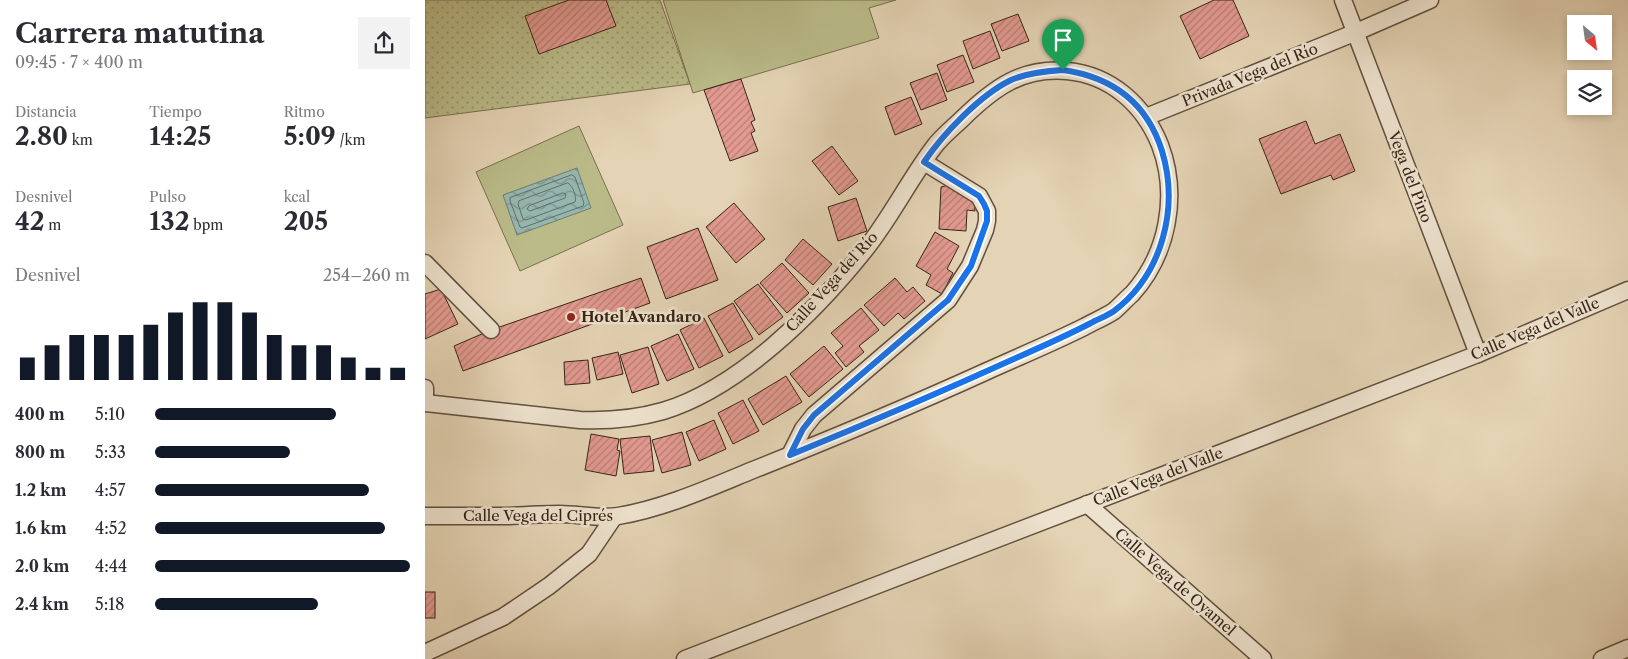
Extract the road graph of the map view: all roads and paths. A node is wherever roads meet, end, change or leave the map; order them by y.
1 (1343, 0) edge
2 (1430, 0) edge
3 (1355, 34) junction
4 (1146, 117) junction
5 (924, 162) junction
6 (425, 263) edge
7 (1628, 290) edge
8 (491, 330) dead end
9 (1478, 354) junction
10 (425, 388) edge
11 (425, 398) edge
12 (425, 403) edge
13 (790, 455) junction
14 (1087, 504) junction
15 (425, 516) edge
16 (614, 516) junction
17 (1628, 648) edge
18 (425, 653) edge
19 (685, 659) edge
20 (1263, 659) edge
21 (1602, 659) edge

1 - 3 street, Vega del Pino
2 - 3 street, Privada Vega del Río
3 - 4 street, Privada Vega del Río
3 - 9 street, Vega del Pino
4 - 5 street, Calle Vega del Río
4 - 13 street, Calle Vega del Ciprés
5 - 12 street, Calle Vega del Río
5 - 13 street
6 - 8 street
7 - 9 street, Calle Vega del Valle
9 - 14 street, Calle Vega del Valle
10 - 11 street
13 - 16 street, Calle Vega del Ciprés
14 - 19 street, Calle Vega del Valle
14 - 20 street, Calle Vega de Oyamel
15 - 16 street, Calle Vega del Ciprés
16 - 18 street
17 - 21 street

